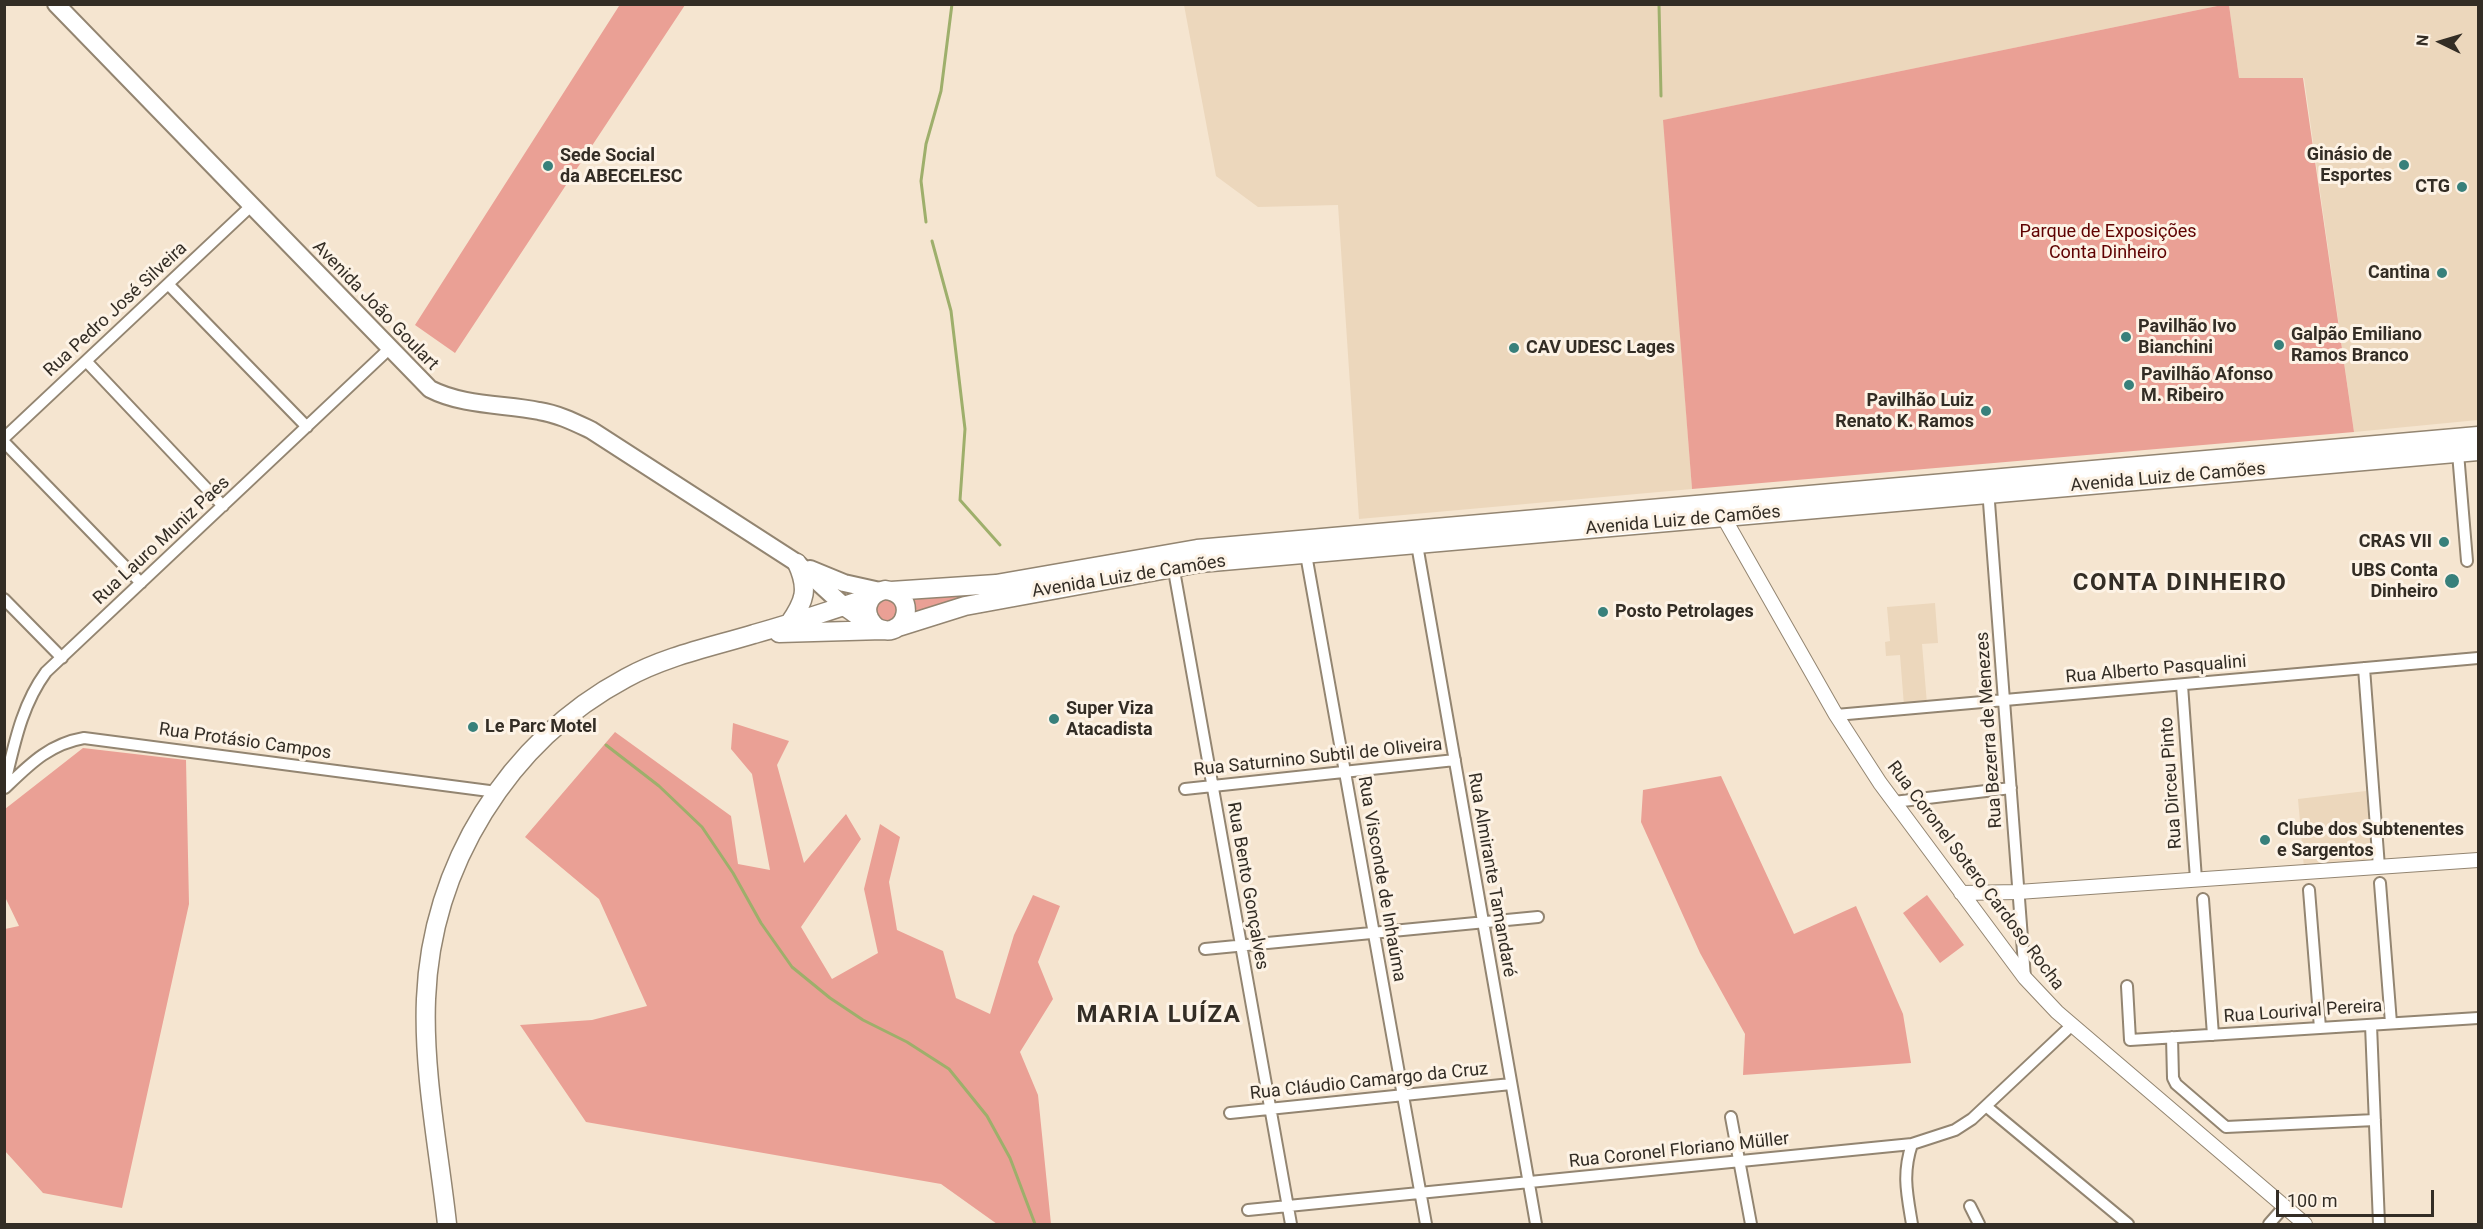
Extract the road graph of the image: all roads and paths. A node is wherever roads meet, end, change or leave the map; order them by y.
1 (56, 4) edge
2 (251, 206) junction
3 (168, 284) junction
4 (389, 349) junction
5 (86, 361) junction
6 (307, 427) junction
7 (2478, 436) edge
8 (4, 440) edge
9 (2405, 443) junction
10 (2478, 451) edge
11 (2458, 453) junction
12 (2330, 457) junction
13 (2394, 459) junction
14 (1988, 487) junction
15 (223, 506) junction
16 (1720, 510) junction
17 (1416, 537) junction
18 (1304, 547) junction
19 (1172, 560) junction
20 (2467, 561) dead end
21 (796, 563) junction
22 (141, 583) junction
23 (881, 593) junction
24 (4, 599) edge
25 (844, 606) junction
26 (789, 624) junction
27 (884, 628) junction
28 (756, 634) junction
29 (62, 658) junction
30 (2478, 658) edge
31 (2364, 668) junction
32 (2182, 684) junction
33 (2004, 700) junction
34 (1836, 715) junction
35 (1455, 760) junction
36 (1345, 772) junction
37 (1212, 786) junction
38 (4, 788) edge
39 (2011, 788) junction
40 (1185, 789) dead end
41 (496, 792) junction
42 (1894, 802) junction
43 (2478, 860) edge
44 (2379, 867) junction
45 (2196, 879) junction
46 (2380, 883) dead end
47 (2309, 890) dead end
48 (2018, 892) junction
49 (1961, 893) junction
50 (2203, 899) dead end
51 (1538, 917) dead end
52 (1483, 922) junction
53 (1374, 933) junction
54 (1241, 945) junction
55 (1204, 949) dead end
56 (2025, 978) junction
57 (2127, 986) dead end
58 (2478, 1018) edge
59 (2391, 1023) junction
60 (2072, 1025) junction
61 (2372, 1025) junction
62 (2320, 1028) junction
63 (2213, 1035) junction
64 (2172, 1037) junction
65 (1511, 1084) junction
66 (1402, 1095) junction
67 (1987, 1107) junction
68 (1270, 1109) junction
69 (1230, 1113) dead end
70 (1731, 1117) dead end
71 (2375, 1120) junction
72 (1912, 1144) junction
73 (1739, 1161) junction
74 (1528, 1182) junction
75 (1420, 1193) junction
76 (1287, 1206) junction
77 (1970, 1206) dead end
78 (2284, 1207) junction
79 (1248, 1210) dead end
80 (447, 1224) edge
81 (1291, 1224) edge
82 (1426, 1224) edge
83 (1536, 1224) edge
84 (1751, 1224) edge
85 (1912, 1224) edge
86 (1979, 1224) edge
87 (2128, 1224) edge
88 (2269, 1224) edge
89 (2305, 1224) edge
90 (2379, 1224) edge

1 - 2 main road, Avenida João Goulart
2 - 3 street, Rua Pedro José Silveira
2 - 4 main road, Avenida João Goulart
3 - 5 street, Rua Pedro José Silveira
3 - 6 street
4 - 6 street, Rua Lauro Muniz Paes
4 - 21 main road, Avenida João Goulart
5 - 8 street, Rua Pedro José Silveira
5 - 15 street
6 - 15 street, Rua Lauro Muniz Paes
7 - 9 main road, Avenida Luiz de Camões
8 - 22 street
9 - 12 main road, Avenida Luiz de Camões
9 - 13 main road
10 - 11 main road, Avenida Luiz de Camões
11 - 13 main road, Avenida Luiz de Camões
11 - 20 street
12 - 13 main road, Avenida Luiz de Camões
12 - 14 main road, Avenida Luiz de Camões
14 - 16 main road, Avenida Luiz de Camões
14 - 33 street, Rua Bezerra de Menezes
15 - 22 street, Rua Lauro Muniz Paes
16 - 17 main road, Avenida Luiz de Camões
16 - 34 street, Rua Coronel Sotero Cardoso Rocha
17 - 18 main road, Avenida Luiz de Camões
17 - 35 street, Rua Almirante Tamandaré
18 - 19 main road, Avenida Luiz de Camões
18 - 36 street, Rua Visconde de Inhaúma
19 - 23 main road, Avenida Luiz de Camões
19 - 27 main road, Avenida Luiz de Camões
19 - 37 street, Rua Bento Gonçalves
21 - 23 main road, Avenida João Goulart
21 - 25 main road, Avenida João Goulart
21 - 26 main road
22 - 29 street, Rua Lauro Muniz Paes
23 - 25 main road, Avenida Luiz de Camões
23 - 27 main road
23 - 27 main road
24 - 29 street
25 - 26 main road, Avenida Luiz de Camões
25 - 27 main road
26 - 28 main road, Avenida Luiz de Camões
27 - 28 main road, Avenida Luiz de Camões
28 - 41 main road
29 - 38 street, Rua Lauro Muniz Paes
30 - 31 street, Rua Alberto Pasqualini
31 - 32 street, Rua Alberto Pasqualini
31 - 44 street
32 - 33 street, Rua Alberto Pasqualini
32 - 45 street, Rua Dirceu Pinto
33 - 34 street, Rua Alberto Pasqualini
33 - 39 street, Rua Bezerra de Menezes
34 - 42 street, Rua Coronel Sotero Cardoso Rocha
35 - 36 street, Rua Saturnino Subtil de Oliveira
35 - 52 street, Rua Almirante Tamandaré
36 - 37 street, Rua Saturnino Subtil de Oliveira
36 - 53 street, Rua Visconde de Inhaúma
37 - 40 street, Rua Saturnino Subtil de Oliveira
37 - 54 street, Rua Bento Gonçalves
38 - 41 street, Rua Protásio Campos
39 - 42 street
39 - 48 street, Rua Bezerra de Menezes
41 - 80 main road
42 - 49 street, Rua Coronel Sotero Cardoso Rocha
43 - 44 street
44 - 45 street
45 - 48 street
46 - 59 street
47 - 62 street
48 - 49 street
48 - 56 street, Rua Bezerra de Menezes
49 - 56 street, Rua Coronel Sotero Cardoso Rocha
50 - 63 street
51 - 52 street
52 - 53 street
52 - 65 street, Rua Almirante Tamandaré
53 - 54 street
53 - 66 street, Rua Visconde de Inhaúma
54 - 55 street
54 - 68 street, Rua Bento Gonçalves
56 - 60 street, Rua Coronel Sotero Cardoso Rocha
57 - 64 street, Rua Lourival Pereira
58 - 59 street, Rua Lourival Pereira
59 - 61 street, Rua Lourival Pereira
60 - 67 street, Rua Coronel Floriano Müller
60 - 78 street, Rua Coronel Sotero Cardoso Rocha
61 - 62 street, Rua Lourival Pereira
61 - 71 street
62 - 63 street, Rua Lourival Pereira
63 - 64 street, Rua Lourival Pereira
64 - 71 street
65 - 66 street, Rua Cláudio Camargo da Cruz
65 - 74 street, Rua Almirante Tamandaré
66 - 68 street, Rua Cláudio Camargo da Cruz
66 - 75 street, Rua Visconde de Inhaúma
67 - 72 street, Rua Coronel Floriano Müller
67 - 87 street
68 - 69 street, Rua Cláudio Camargo da Cruz
68 - 76 street, Rua Bento Gonçalves
70 - 73 street
71 - 90 street
72 - 73 street, Rua Coronel Floriano Müller
72 - 85 street
73 - 74 street, Rua Coronel Floriano Müller
73 - 84 street
74 - 75 street, Rua Coronel Floriano Müller
74 - 83 street, Rua Almirante Tamandaré
75 - 76 street, Rua Coronel Floriano Müller
75 - 82 street, Rua Visconde de Inhaúma
76 - 79 street, Rua Coronel Floriano Müller
76 - 81 street, Rua Bento Gonçalves
77 - 86 street
78 - 88 street
78 - 89 street, Rua Coronel Sotero Cardoso Rocha

